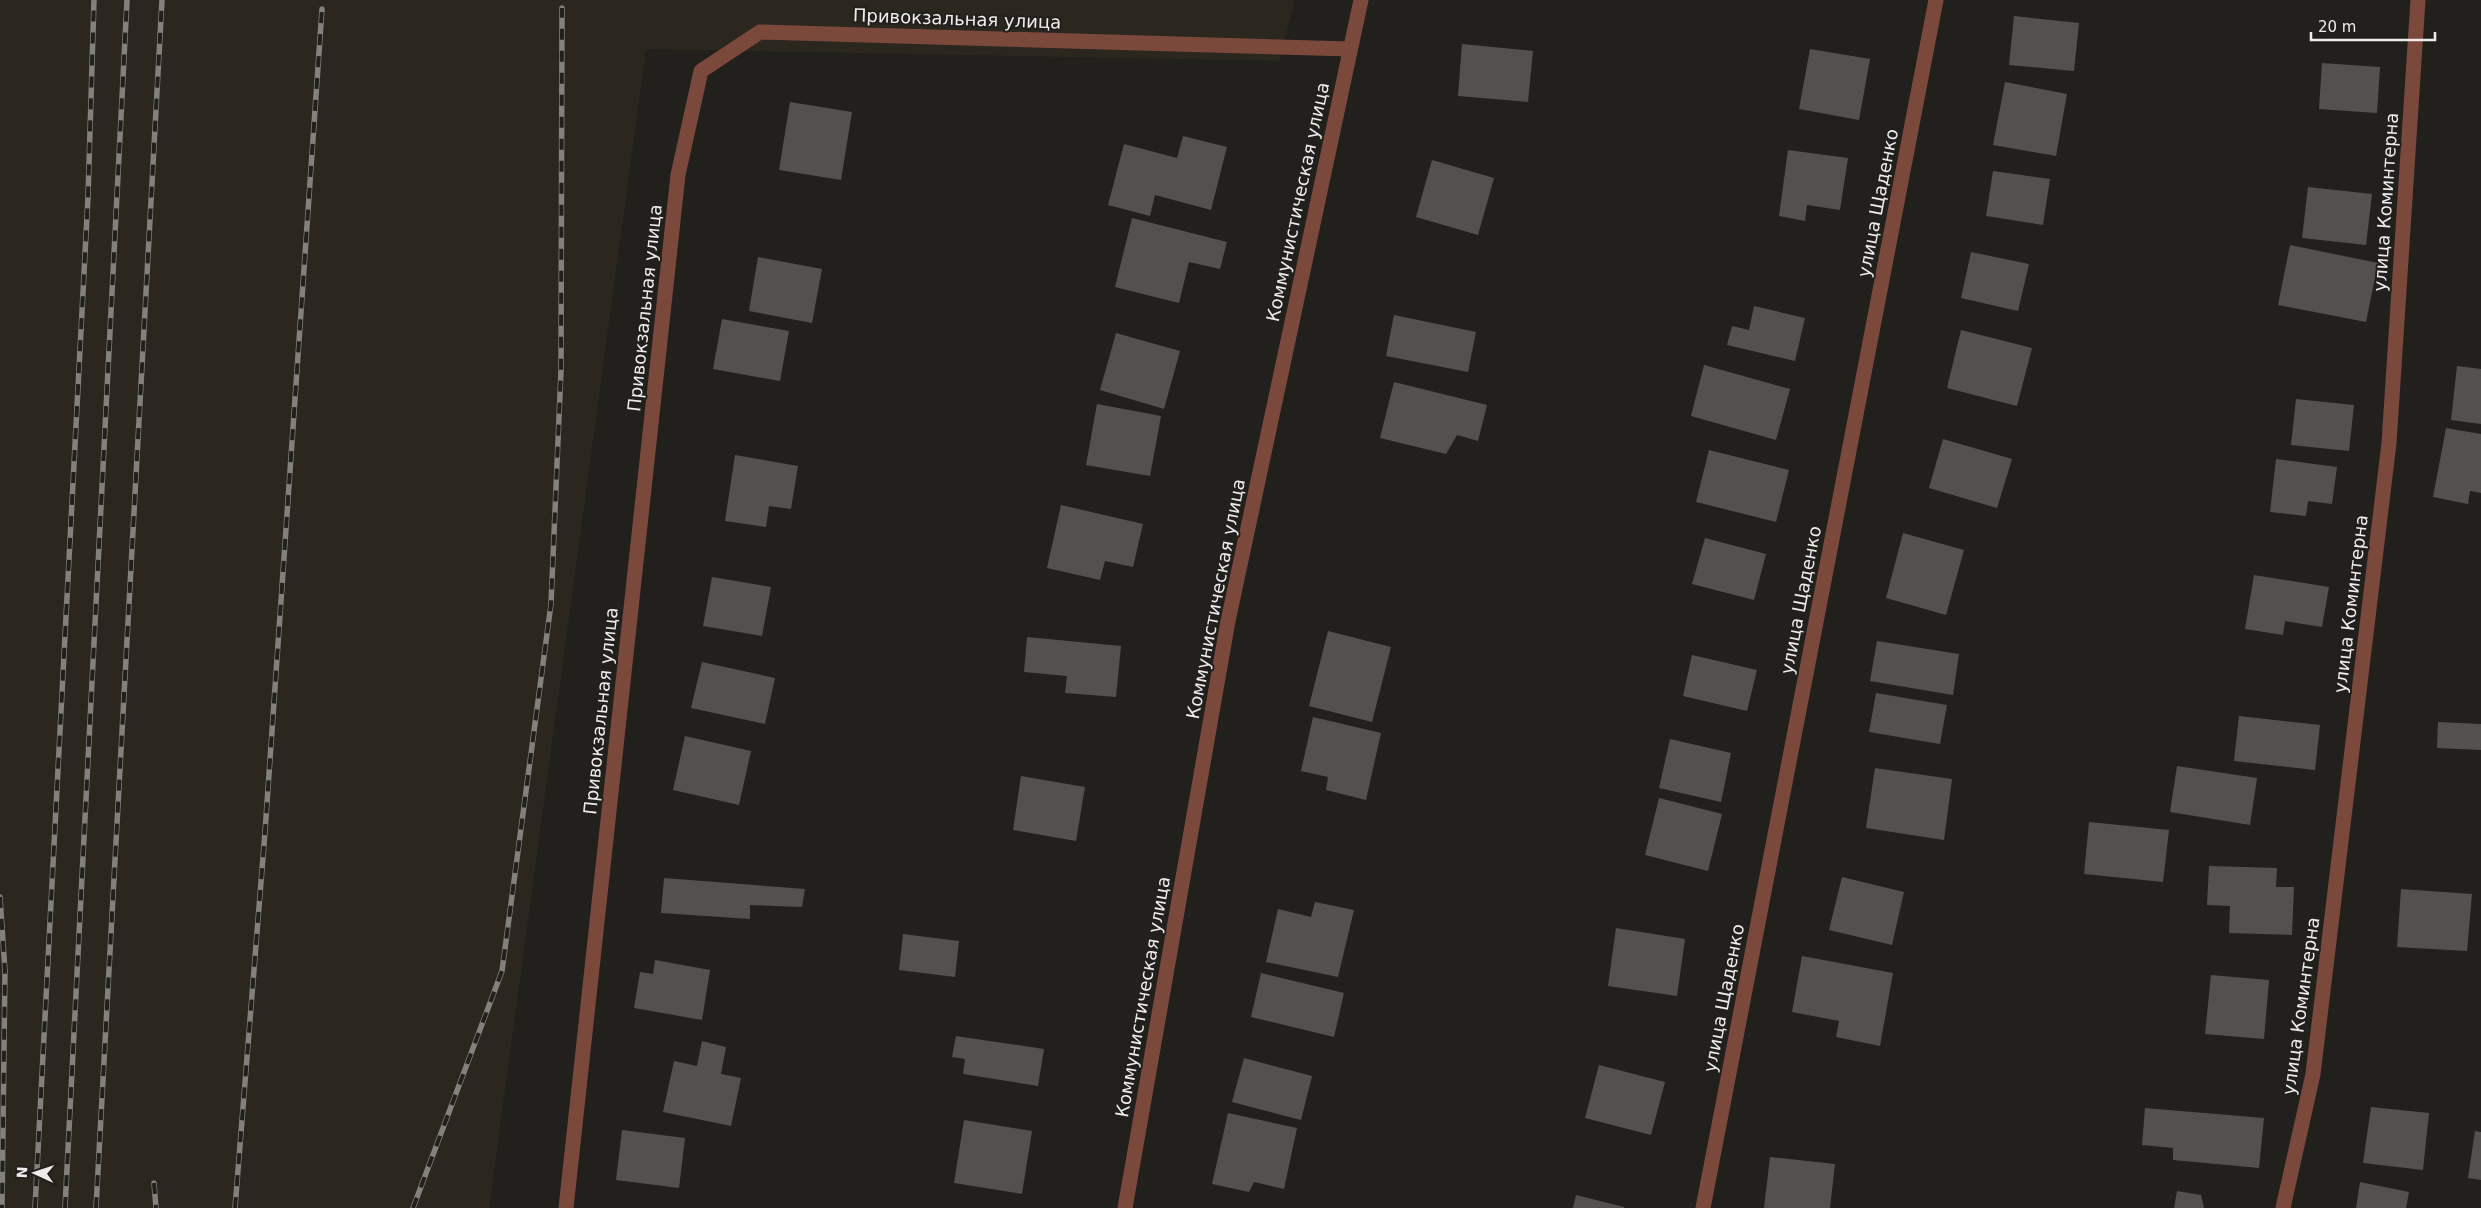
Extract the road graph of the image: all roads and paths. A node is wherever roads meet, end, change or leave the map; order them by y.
1 (1360, 0) edge
2 (1936, 0) edge
3 (2418, 0) edge
4 (1350, 49) junction
5 (566, 1208) edge
6 (1125, 1208) edge
7 (1703, 1208) edge
8 (2283, 1208) edge

1 - 4 street, Коммунистическая улица
2 - 7 street, улица Щаденко
3 - 8 street, улица Коминтерна
4 - 5 street, Привокзальная улица
4 - 6 street, Коммунистическая улица

